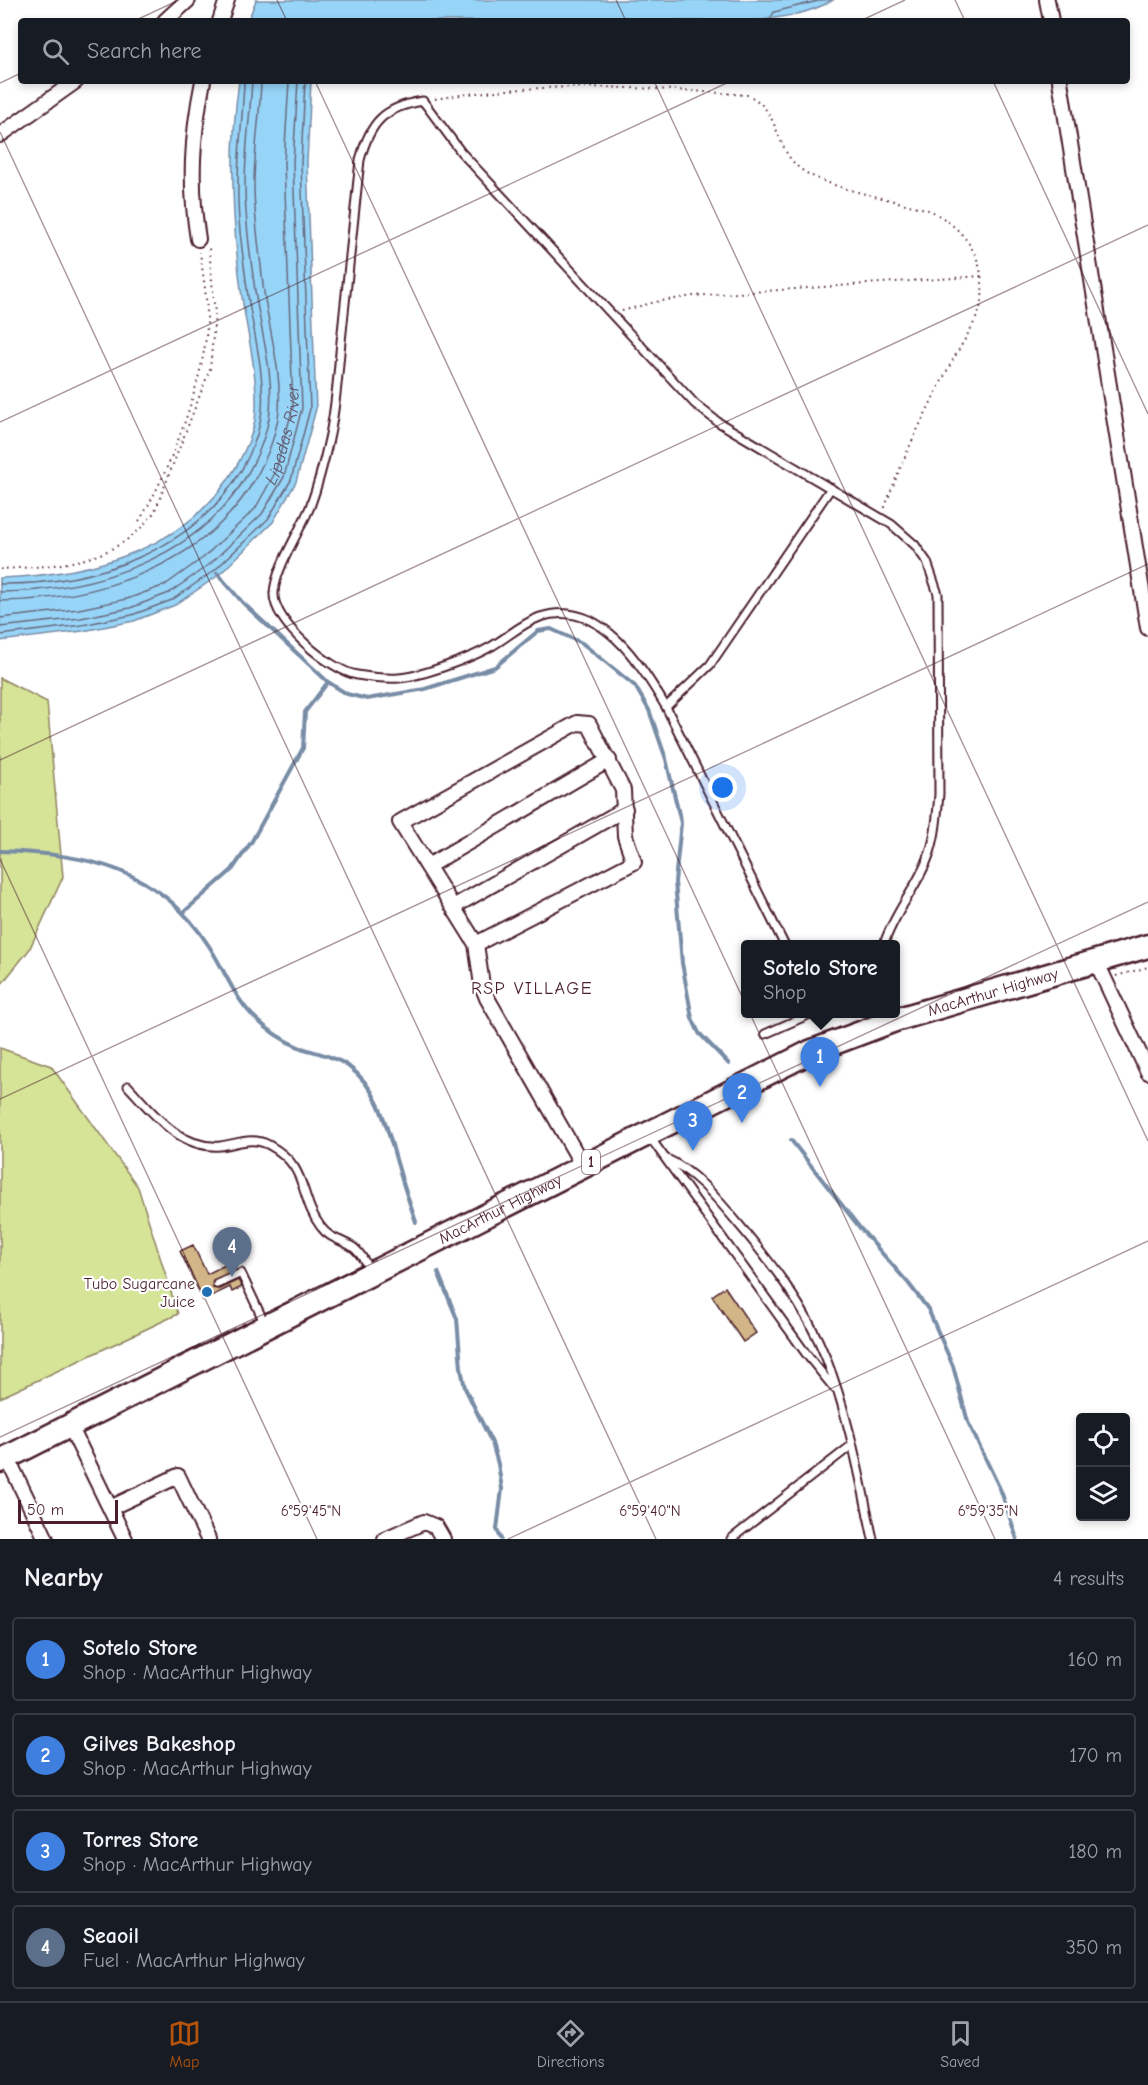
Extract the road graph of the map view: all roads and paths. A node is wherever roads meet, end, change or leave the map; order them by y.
1 (188, 0) edge
2 (227, 0) edge
3 (1047, 0) edge
4 (168, 18) edge
5 (221, 18) edge
6 (1050, 18) edge
7 (72, 84) edge
8 (202, 84) edge
9 (1061, 84) edge
10 (423, 101) junction
11 (0, 135) edge
12 (203, 241) junction
13 (982, 276) junction
14 (613, 314) junction
15 (831, 488) junction
16 (882, 518) junction
17 (139, 521) dead end
18 (1143, 560) edge
19 (0, 568) edge
20 (1148, 628) edge
21 (666, 707) junction
22 (609, 760) junction
23 (625, 810) junction
24 (428, 866) junction
25 (453, 907) junction
26 (782, 940) edge
27 (886, 940) edge
28 (476, 944) junction
29 (1148, 946) edge
30 (1148, 967) edge
31 (1100, 970) junction
32 (900, 1015) edge
33 (801, 1018) edge
34 (891, 1018) edge
35 (765, 1034) dead end
36 (1148, 1072) edge
37 (128, 1086) dead end
38 (647, 1134) junction
39 (665, 1158) junction
40 (584, 1166) junction
41 (372, 1273) junction
42 (218, 1284) dead end
43 (267, 1326) junction
44 (837, 1392) junction
45 (70, 1426) junction
46 (852, 1445) junction
47 (4, 1459) edge
48 (110, 1508) junction
49 (46, 1539) edge
50 (125, 1539) edge
51 (208, 1539) edge
52 (385, 1539) edge
53 (443, 1539) edge
54 (731, 1539) edge
55 (873, 1539) edge

1 - 4 street
2 - 5 street
3 - 6 street
7 - 11 street
8 - 12 street
9 - 18 street
10 - 13 path
10 - 14 lane
10 - 21 lane
12 - 17 path
12 - 19 path
13 - 14 path
13 - 16 path
14 - 15 lane
15 - 16 lane
15 - 21 lane
16 - 27 lane
18 - 20 street
21 - 26 lane
22 - 23 street
22 - 24 street
22 - 24 street
23 - 25 street
23 - 28 street
24 - 25 street
25 - 28 street
28 - 40 street
29 - 31 highway, MacArthur Highway / 1
30 - 31 path
31 - 32 highway, MacArthur Highway / 1
31 - 36 street
33 - 35 lane
34 - 38 highway, MacArthur Highway / 1
37 - 41 lane
38 - 39 lane
38 - 40 highway, MacArthur Highway / 1
39 - 44 lane
39 - 44 lane
40 - 41 highway, MacArthur Highway / 1
41 - 43 highway, MacArthur Highway / 1
42 - 43 lane
43 - 45 highway, MacArthur Highway / 1
44 - 46 lane
45 - 47 highway, MacArthur Highway / 1
45 - 48 street
46 - 54 lane
46 - 55 lane
47 - 49 street
48 - 50 street
48 - 51 street
52 - 53 street

